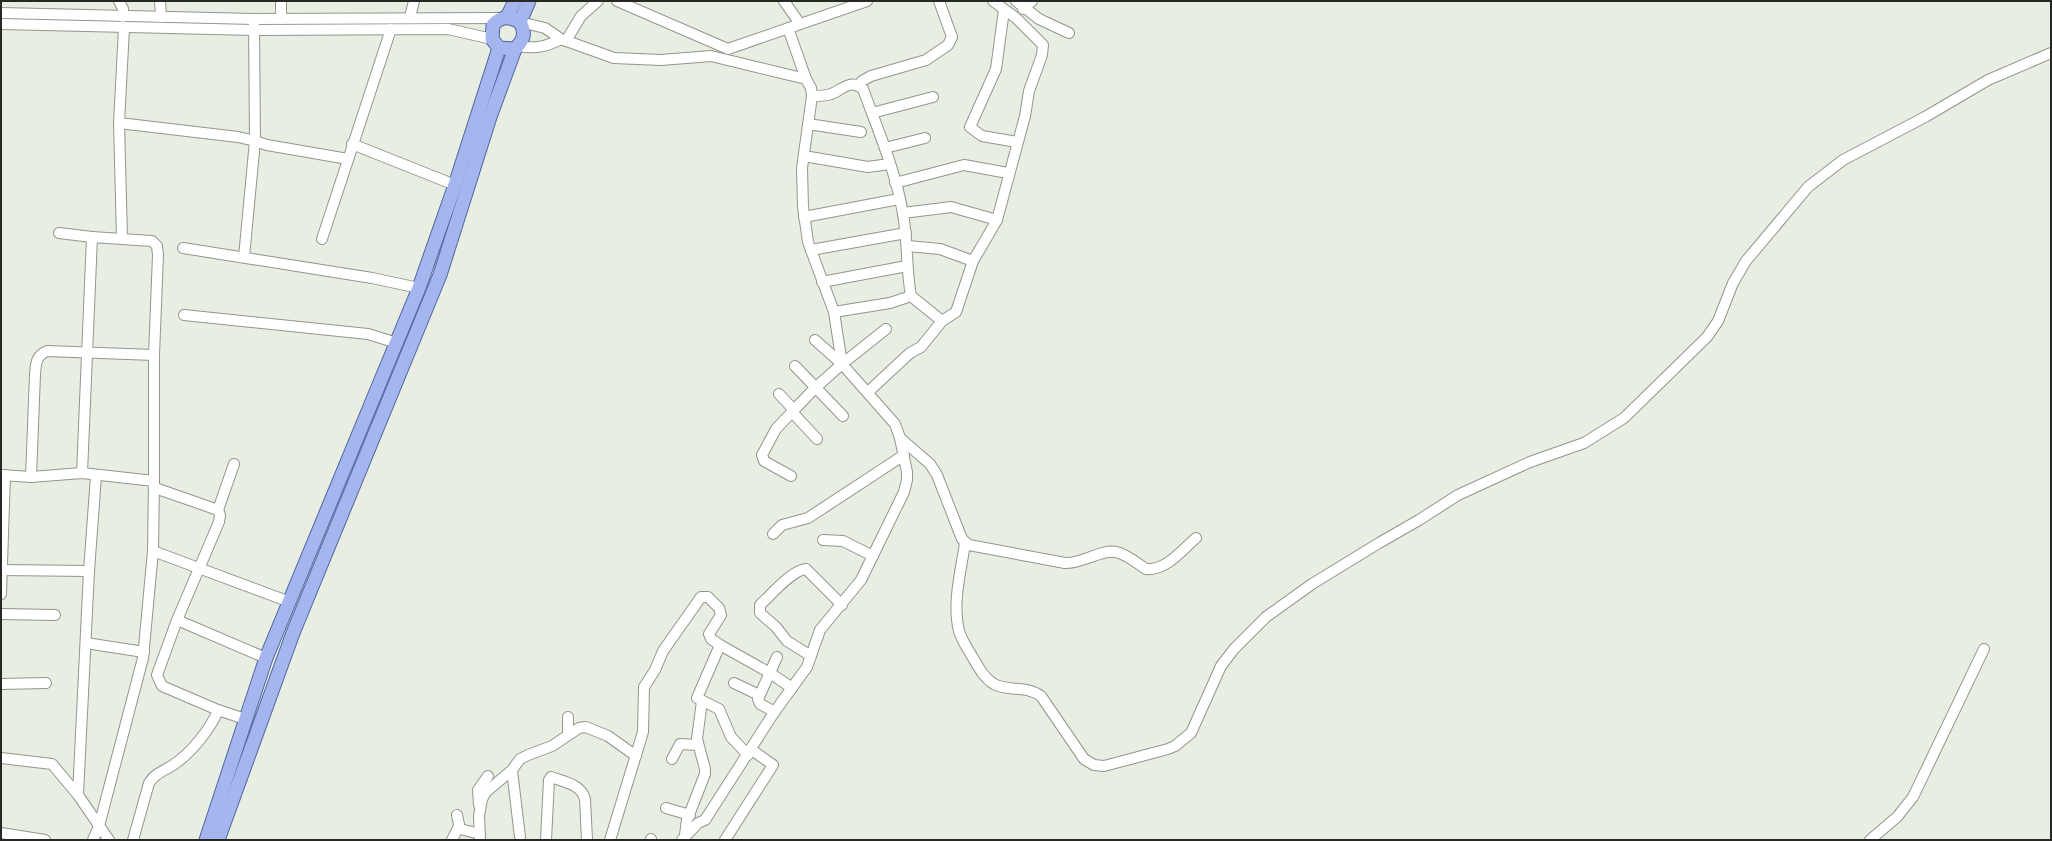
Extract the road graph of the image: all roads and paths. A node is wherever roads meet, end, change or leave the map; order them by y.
1 (119, 1) edge
2 (160, 1) edge
3 (281, 1) edge
4 (414, 1) edge
5 (515, 1) edge
6 (528, 1) edge
7 (598, 1) edge
8 (617, 1) edge
9 (784, 1) edge
10 (867, 1) edge
11 (939, 1) edge
12 (993, 1) edge
13 (1016, 1) edge
14 (1032, 1) edge
15 (1023, 8) junction
16 (1004, 10) junction
17 (1, 12) edge
18 (123, 17) junction
19 (161, 17) junction
20 (410, 18) junction
21 (254, 19) junction
22 (281, 19) junction
23 (510, 19) junction
24 (1, 24) edge
25 (800, 24) junction
26 (124, 28) junction
27 (788, 28) junction
28 (391, 29) junction
29 (254, 30) junction
30 (1070, 33) dead end
31 (563, 40) junction
32 (495, 44) junction
33 (740, 45) junction
34 (517, 48) junction
35 (728, 49) junction
36 (2051, 52) edge
37 (711, 56) junction
38 (744, 64) junction
39 (806, 79) junction
40 (853, 85) junction
41 (812, 96) junction
42 (933, 98) dead end
43 (872, 113) junction
44 (119, 123) junction
45 (808, 124) junction
46 (861, 132) dead end
47 (925, 138) dead end
48 (255, 141) junction
49 (1016, 142) junction
50 (352, 144) junction
51 (884, 148) junction
52 (804, 156) junction
53 (348, 159) junction
54 (888, 164) junction
55 (1008, 173) junction
56 (895, 184) junction
57 (455, 185) junction
58 (898, 200) junction
59 (903, 213) junction
60 (804, 217) junction
61 (997, 220) junction
62 (59, 233) dead end
63 (904, 233) junction
64 (92, 237) junction
65 (122, 238) junction
66 (322, 240) dead end
67 (908, 246) junction
68 (183, 248) dead end
69 (811, 250) junction
70 (244, 257) junction
71 (973, 261) junction
72 (907, 266) junction
73 (822, 282) junction
74 (419, 288) junction
75 (911, 296) junction
76 (834, 312) junction
77 (184, 315) dead end
78 (942, 321) junction
79 (886, 328) dead end
80 (815, 340) dead end
81 (397, 343) junction
82 (88, 353) junction
83 (154, 355) junction
84 (842, 364) junction
85 (795, 366) dead end
86 (815, 388) junction
87 (868, 392) junction
88 (779, 394) dead end
89 (793, 411) junction
90 (843, 416) dead end
91 (900, 438) junction
92 (817, 439) dead end
93 (904, 455) junction
94 (234, 464) dead end
95 (82, 473) junction
96 (3, 475) edge
97 (96, 476) junction
98 (791, 476) dead end
99 (31, 477) junction
100 (154, 484) junction
101 (218, 510) junction
102 (773, 534) dead end
103 (1196, 538) dead end
104 (823, 540) dead end
105 (965, 543) junction
106 (154, 551) junction
107 (873, 556) junction
108 (198, 568) junction
109 (1, 570) edge
110 (90, 571) junction
111 (1, 594) edge
112 (290, 602) junction
113 (842, 605) junction
114 (1, 614) edge
115 (55, 615) dead end
116 (177, 620) junction
117 (86, 643) junction
118 (720, 645) junction
119 (1984, 649) dead end
120 (144, 652) junction
121 (811, 656) junction
122 (777, 657) dead end
123 (266, 658) junction
124 (770, 673) junction
125 (46, 683) dead end
126 (734, 683) dead end
127 (1, 684) edge
128 (792, 688) junction
129 (759, 695) junction
130 (702, 701) junction
131 (218, 710) junction
132 (775, 712) junction
133 (568, 717) dead end
134 (245, 719) junction
135 (568, 735) junction
136 (698, 745) junction
137 (750, 753) junction
138 (636, 756) junction
139 (1, 758) edge
140 (672, 759) dead end
141 (512, 770) junction
142 (488, 776) dead end
143 (78, 795) junction
144 (666, 808) dead end
145 (457, 815) dead end
146 (690, 815) junction
147 (479, 816) junction
148 (99, 826) junction
149 (459, 826) junction
150 (1, 832) edge
151 (480, 837) edge
152 (520, 837) dead end
153 (684, 838) edge
154 (45, 840) edge
155 (93, 840) edge
156 (109, 840) edge
157 (133, 840) edge
158 (206, 840) edge
159 (218, 840) edge
160 (452, 840) edge
161 (546, 840) edge
162 (587, 840) edge
163 (610, 840) edge
164 (725, 840) edge
165 (1870, 840) edge

1 - 18 street
2 - 19 street
3 - 22 street
4 - 20 street
5 - 23 main road
6 - 23 main road
7 - 31 street
8 - 35 street
9 - 25 street
10 - 25 street
11 - 40 street
12 - 16 street
13 - 15 street
14 - 15 street
15 - 30 street
16 - 49 street
16 - 49 street
17 - 18 street
18 - 19 street
19 - 21 street
20 - 22 street
20 - 23 street
21 - 22 street
21 - 29 street
23 - 31 street
23 - 32 main road
23 - 34 main road
24 - 26 street
25 - 27 street
26 - 29 street
26 - 44 street
27 - 33 street
27 - 39 street
28 - 29 street
28 - 32 street
28 - 50 street
29 - 48 street
31 - 34 street
31 - 37 street
32 - 34 main road
32 - 57 main road
33 - 35 street
33 - 38 street
34 - 159 main road
35 - 37 street
36 - 105 street
37 - 38 street
38 - 39 street
39 - 41 street
40 - 41 street
40 - 43 street
41 - 45 street
42 - 43 street
43 - 51 street
44 - 48 street
44 - 65 street
45 - 46 street
45 - 52 street
47 - 51 street
48 - 53 street
48 - 70 street
49 - 55 street
50 - 53 street
50 - 57 street
51 - 54 street
52 - 54 street
52 - 60 street
53 - 66 street
54 - 56 street
55 - 56 street
55 - 61 street
56 - 58 street
57 - 74 main road
58 - 59 street
58 - 60 street
59 - 61 street
59 - 63 street
60 - 69 street
61 - 71 street
62 - 64 street
63 - 67 street
63 - 69 street
64 - 65 street
64 - 82 street
65 - 83 street
67 - 71 street
67 - 72 street
68 - 70 street
69 - 73 street
70 - 74 street
71 - 78 street
72 - 73 street
72 - 75 street
73 - 76 street
74 - 81 main road
75 - 76 street
75 - 78 street
76 - 84 street
77 - 81 street
78 - 87 street
79 - 84 street
80 - 84 street
81 - 112 main road
82 - 83 street
82 - 95 street
82 - 99 street
83 - 100 street
84 - 86 street
84 - 87 street
85 - 86 street
86 - 89 street
86 - 90 street
87 - 91 street
88 - 89 street
89 - 92 street
89 - 98 street
91 - 93 street
91 - 105 street
93 - 102 street
93 - 107 street
94 - 101 street
95 - 97 street
95 - 99 street
96 - 99 street
96 - 109 street
97 - 100 street
97 - 110 street
100 - 101 street
100 - 106 street
101 - 108 street
103 - 105 street
104 - 107 street
106 - 108 street
106 - 120 street
107 - 113 street
108 - 112 street
108 - 116 street
109 - 110 street
109 - 111 street
110 - 117 street
112 - 123 main road
113 - 121 street
113 - 121 street
114 - 115 street
116 - 123 street
116 - 131 street
117 - 120 street
117 - 143 street
118 - 124 street
118 - 130 street
118 - 138 street
119 - 165 street
120 - 148 street
121 - 128 street
122 - 124 street
123 - 134 main road
124 - 128 street
124 - 129 street
125 - 127 street
126 - 129 street
128 - 132 street
129 - 132 street
130 - 136 street
130 - 137 street
131 - 134 street
131 - 157 street
132 - 137 street
133 - 135 street
134 - 158 main road
135 - 138 street
135 - 141 street
136 - 140 street
136 - 146 street
137 - 153 street
137 - 164 street
138 - 163 street
139 - 143 street
141 - 147 street
141 - 152 street
142 - 147 street
143 - 148 street
144 - 146 street
145 - 149 street
146 - 153 street
147 - 151 street
148 - 155 street
148 - 156 street
149 - 151 street
149 - 160 street
150 - 154 street
161 - 162 street

